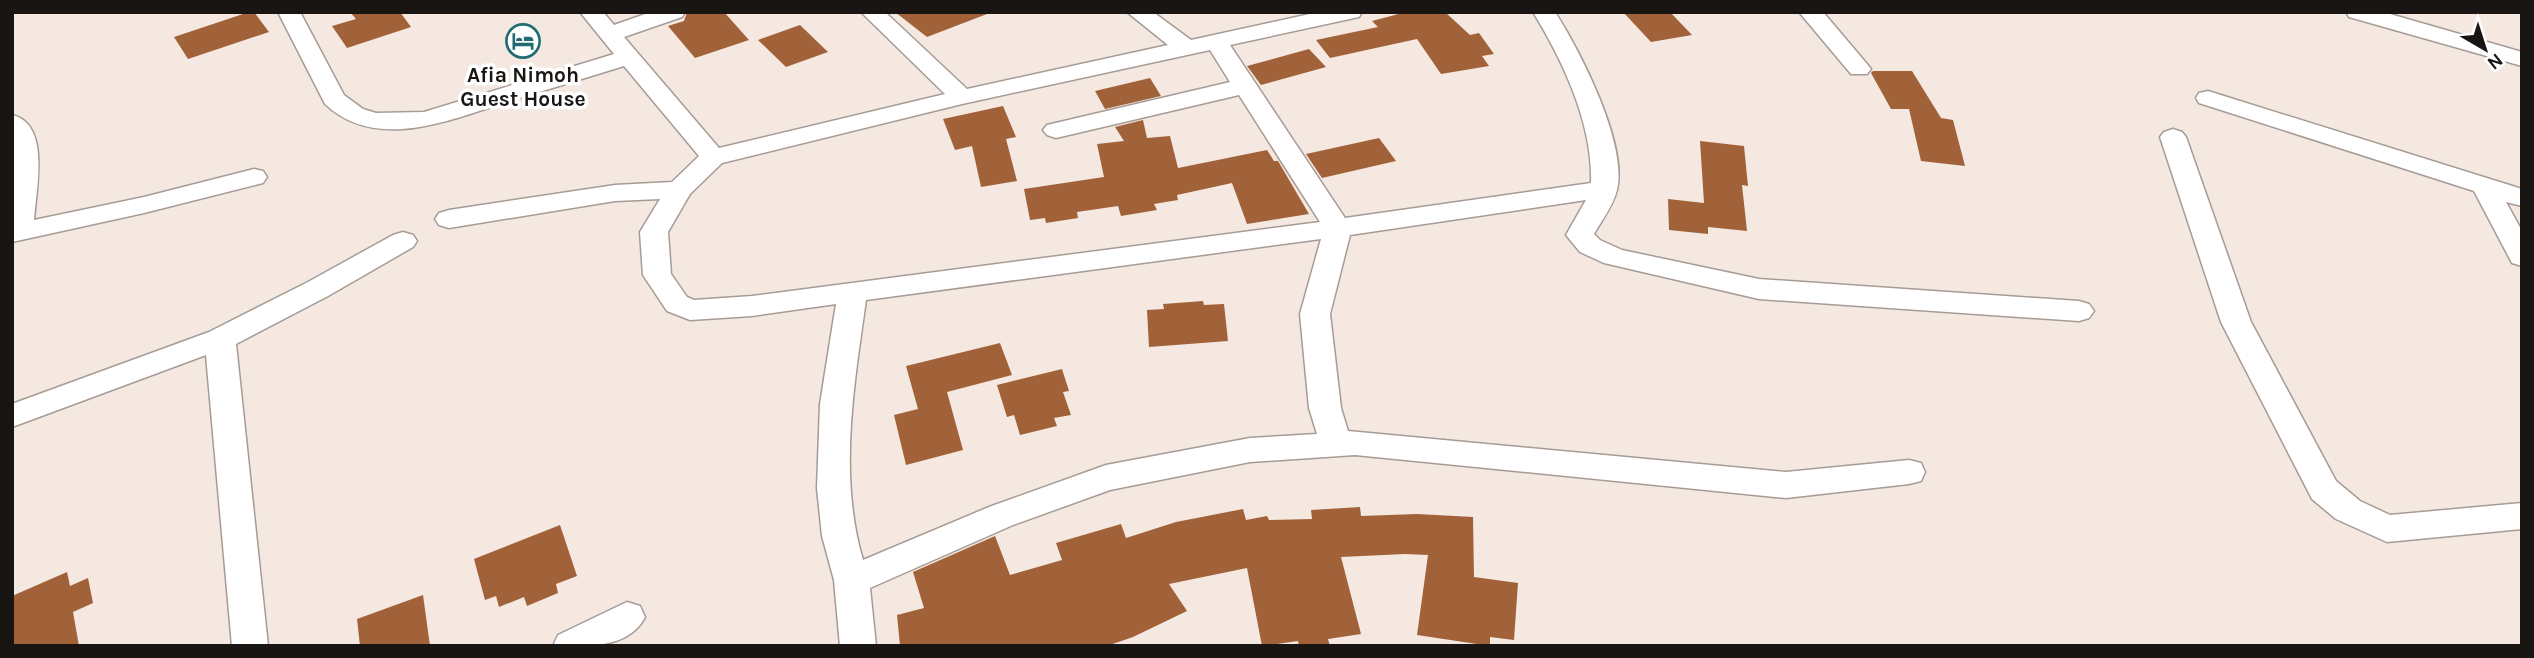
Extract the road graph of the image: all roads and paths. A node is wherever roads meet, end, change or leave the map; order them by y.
1 (289, 12) edge
2 (591, 12) edge
3 (674, 12) edge
4 (872, 12) edge
5 (1138, 12) edge
6 (1352, 12) edge
7 (1544, 12) edge
8 (1810, 12) edge
9 (2357, 12) edge
10 (609, 34) junction
11 (1217, 43) junction
12 (1189, 48) junction
13 (628, 57) junction
14 (2522, 59) edge
15 (1859, 69) dead end
16 (1244, 86) junction
17 (962, 97) junction
18 (2208, 98) dead end
19 (12, 122) edge
20 (1056, 130) dead end
21 (2173, 137) dead end
22 (713, 157) junction
23 (254, 177) dead end
24 (2484, 186) junction
25 (1604, 189) junction
26 (680, 190) junction
27 (2522, 198) edge
28 (450, 219) dead end
29 (1338, 228) junction
30 (16, 232) edge
31 (403, 240) dead end
32 (2522, 257) edge
33 (852, 294) junction
34 (2079, 311) dead end
35 (220, 339) junction
36 (12, 416) edge
37 (1336, 444) junction
38 (1909, 472) dead end
39 (2522, 516) edge
40 (852, 580) junction
41 (627, 617) dead end
42 (250, 646) edge
43 (571, 646) edge
44 (858, 646) edge

1 - 13 street
2 - 10 street
3 - 10 street
4 - 17 street
5 - 12 street
6 - 11 street
7 - 25 street
8 - 15 street
9 - 14 street
10 - 13 street
11 - 12 street
11 - 16 street
12 - 17 street
13 - 22 street
16 - 20 street
16 - 29 street
17 - 22 street
18 - 24 street
19 - 30 street
21 - 39 street
22 - 26 street
23 - 30 street
24 - 27 street
24 - 32 street
25 - 29 street
25 - 34 street
26 - 28 street
26 - 33 street
29 - 33 street
29 - 37 street
31 - 35 street
33 - 40 street
35 - 36 street
35 - 42 street
37 - 38 street
37 - 40 street
40 - 44 street
41 - 43 street

